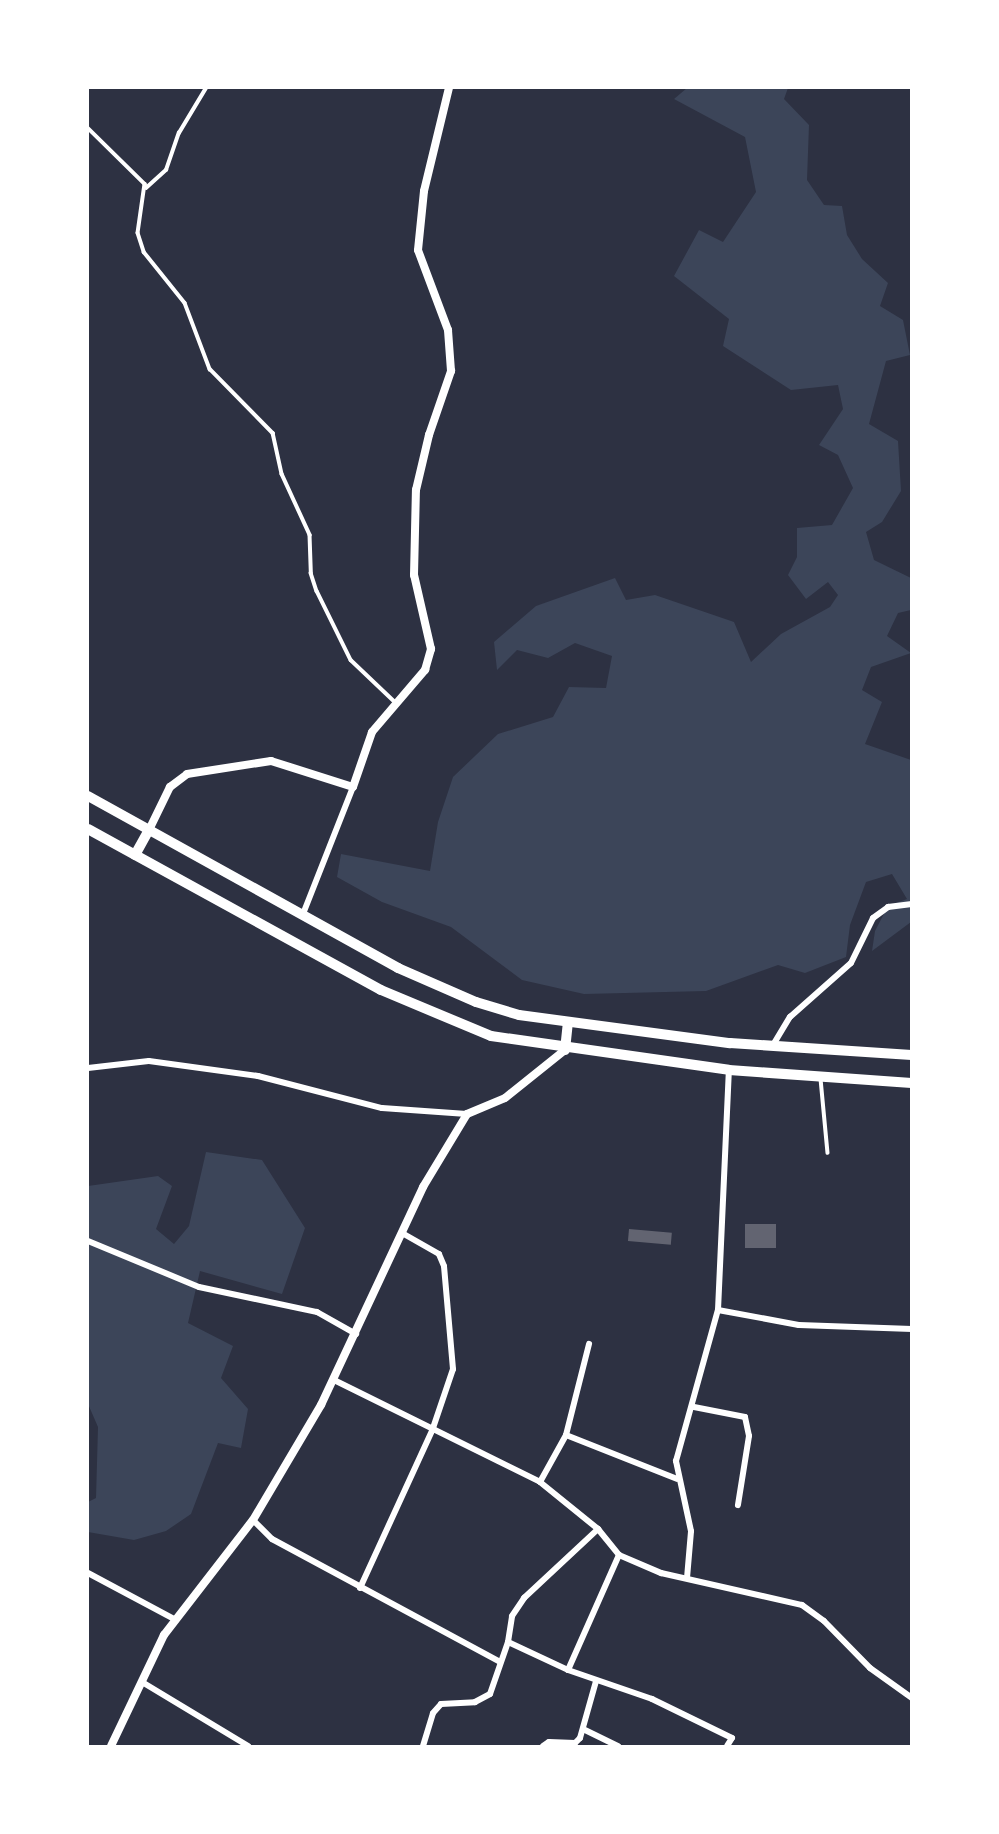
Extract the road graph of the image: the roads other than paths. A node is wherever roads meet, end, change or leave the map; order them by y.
1 (206, 88) edge
2 (449, 88) edge
3 (88, 128) edge
4 (146, 188) junction
5 (394, 701) junction
6 (353, 787) junction
7 (88, 796) edge
8 (88, 829) edge
9 (149, 830) junction
10 (135, 855) junction
11 (912, 904) edge
12 (303, 914) junction
13 (568, 1022) junction
14 (772, 1046) junction
15 (565, 1050) junction
16 (912, 1055) edge
17 (88, 1068) edge
18 (729, 1070) junction
19 (821, 1077) junction
20 (912, 1083) edge
21 (467, 1114) junction
22 (828, 1153) dead end
23 (402, 1233) junction
24 (88, 1241) edge
25 (718, 1310) junction
26 (912, 1329) edge
27 (356, 1334) junction
28 (589, 1344) dead end
29 (334, 1380) junction
30 (694, 1407) junction
31 (432, 1432) junction
32 (566, 1435) junction
33 (677, 1479) junction
34 (540, 1482) junction
35 (738, 1505) dead end
36 (253, 1520) junction
37 (598, 1530) junction
38 (620, 1555) junction
39 (88, 1573) edge
40 (687, 1578) junction
41 (360, 1588) junction
42 (176, 1620) junction
43 (508, 1642) junction
44 (500, 1662) junction
45 (568, 1670) junction
46 (596, 1681) junction
47 (142, 1682) junction
48 (912, 1698) edge
49 (585, 1730) junction
50 (111, 1746) edge
51 (248, 1746) edge
52 (423, 1746) edge
53 (543, 1746) edge
54 (618, 1746) edge
55 (727, 1746) edge

1 - 4 lane
2 - 5 street
3 - 4 lane
4 - 5 lane
5 - 6 street
6 - 9 street
6 - 12 street
7 - 9 main road
8 - 10 main road
9 - 10 main road
9 - 12 main road
10 - 15 main road
11 - 14 street
12 - 13 main road
13 - 14 main road
13 - 15 main road
14 - 16 main road
15 - 18 main road
15 - 21 street
17 - 21 street
18 - 19 main road
18 - 25 street
19 - 20 main road
19 - 22 lane
21 - 23 street
23 - 27 street
23 - 31 street
24 - 27 street
25 - 26 street
25 - 30 street
27 - 29 street
28 - 32 street
29 - 31 street
29 - 36 street
30 - 33 street
30 - 35 street
31 - 34 street
31 - 41 street
32 - 33 street
32 - 34 street
33 - 40 street
34 - 37 street
36 - 41 street
36 - 42 street
37 - 38 street
37 - 43 street
38 - 40 street
38 - 45 street
39 - 42 street
40 - 48 street
41 - 44 street
42 - 47 street
43 - 44 street
43 - 45 street
44 - 52 street
45 - 46 street
46 - 49 street
46 - 55 street
47 - 50 street
47 - 51 street
49 - 53 street
49 - 54 street

